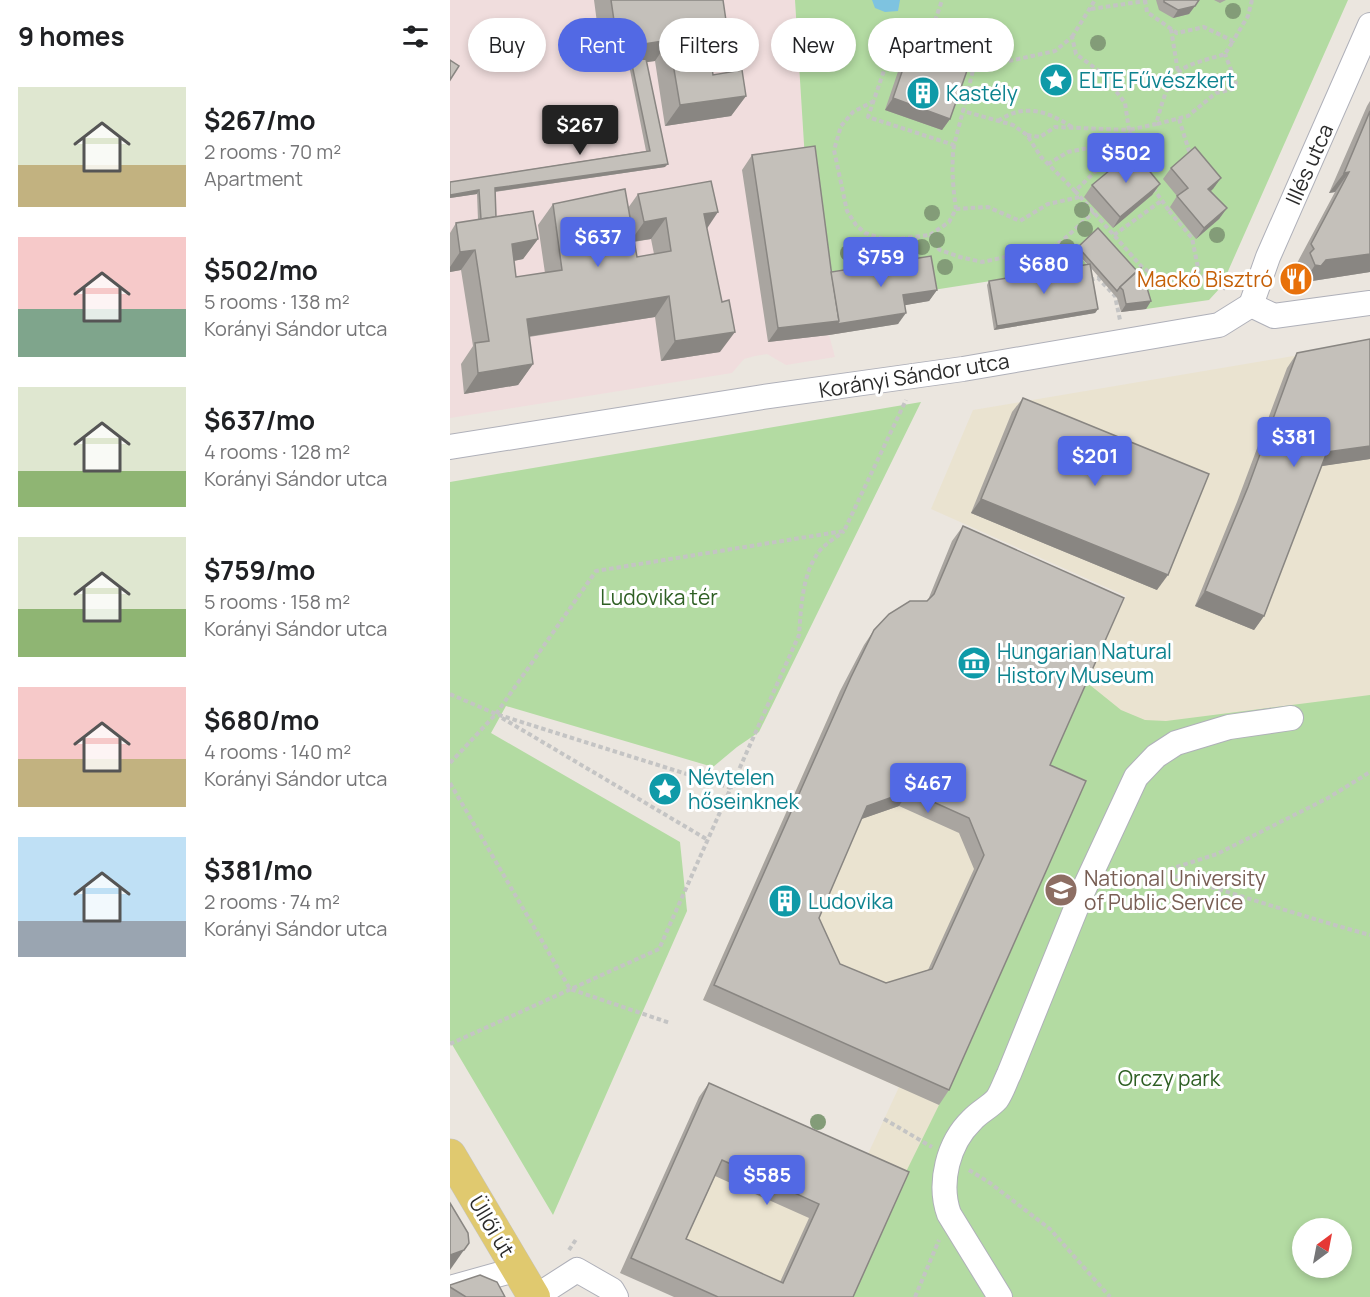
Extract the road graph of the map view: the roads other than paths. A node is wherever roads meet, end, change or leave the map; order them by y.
1 (1370, 25) edge
2 (1358, 75) edge
3 (1370, 303) edge
4 (1251, 305) junction
5 (450, 447) edge
6 (1291, 718) dead end
7 (450, 1155) edge
8 (518, 1269) junction
9 (450, 1288) edge
10 (535, 1297) edge
11 (616, 1297) edge
12 (1000, 1297) edge

1 - 2 street, Illés utca
2 - 4 street, Illés utca
3 - 4 street
4 - 5 street, Korányi Sándor utca
6 - 12 street
7 - 8 main road, Üllői út
8 - 9 street
8 - 10 main road, Üllői út
10 - 11 street

